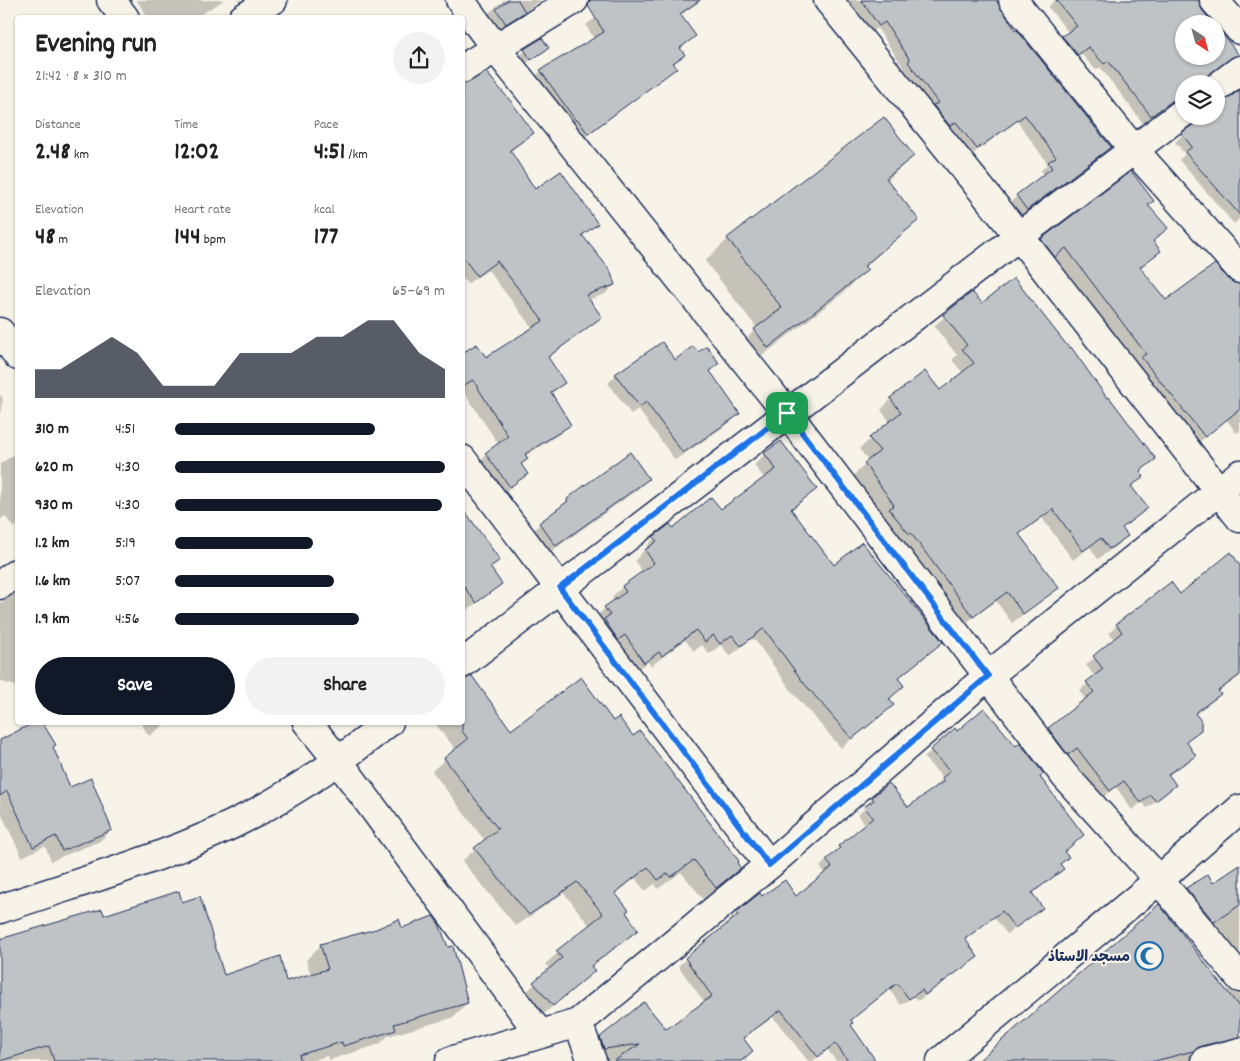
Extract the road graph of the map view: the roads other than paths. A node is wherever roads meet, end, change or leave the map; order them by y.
1 (111, 0) edge
2 (273, 0) edge
3 (460, 0) edge
4 (574, 0) edge
5 (828, 0) edge
6 (1013, 0) edge
7 (1214, 0) edge
8 (123, 15) edge
9 (248, 15) edge
10 (1240, 30) edge
11 (496, 49) junction
12 (465, 67) edge
13 (1240, 70) edge
14 (1225, 81) edge
15 (1175, 119) edge
16 (1134, 150) junction
17 (1019, 236) junction
18 (1240, 269) edge
19 (0, 332) edge
20 (15, 352) edge
21 (787, 413) junction
22 (465, 463) edge
23 (1240, 474) edge
24 (1219, 494) junction
25 (1240, 518) edge
26 (15, 574) edge
27 (0, 585) edge
28 (560, 588) junction
29 (465, 662) edge
30 (988, 676) junction
31 (309, 725) edge
32 (384, 725) edge
33 (339, 762) junction
34 (1240, 809) edge
35 (769, 865) junction
36 (1159, 880) junction
37 (0, 909) edge
38 (1240, 978) edge
39 (578, 1023) junction
40 (539, 1033) junction
41 (1240, 1052) edge
42 (450, 1061) edge
43 (592, 1061) edge
44 (941, 1061) edge
45 (1205, 1061) edge

1 - 8 street
2 - 9 street
3 - 11 street
4 - 11 street
5 - 17 street
6 - 16 street
7 - 10 street
11 - 12 street
11 - 21 street
13 - 14 street
15 - 16 street
16 - 17 street
16 - 18 street
17 - 21 street
17 - 24 street
19 - 20 street
21 - 28 street
21 - 30 street
22 - 28 street
23 - 24 street
24 - 25 street
24 - 30 street
26 - 27 street
28 - 29 street
28 - 35 street
30 - 35 street
30 - 36 street
31 - 33 street
32 - 33 street
33 - 37 street
33 - 40 street
34 - 36 street
35 - 39 street
36 - 38 street
36 - 44 street
39 - 40 street
39 - 43 street
40 - 42 street
41 - 45 street

